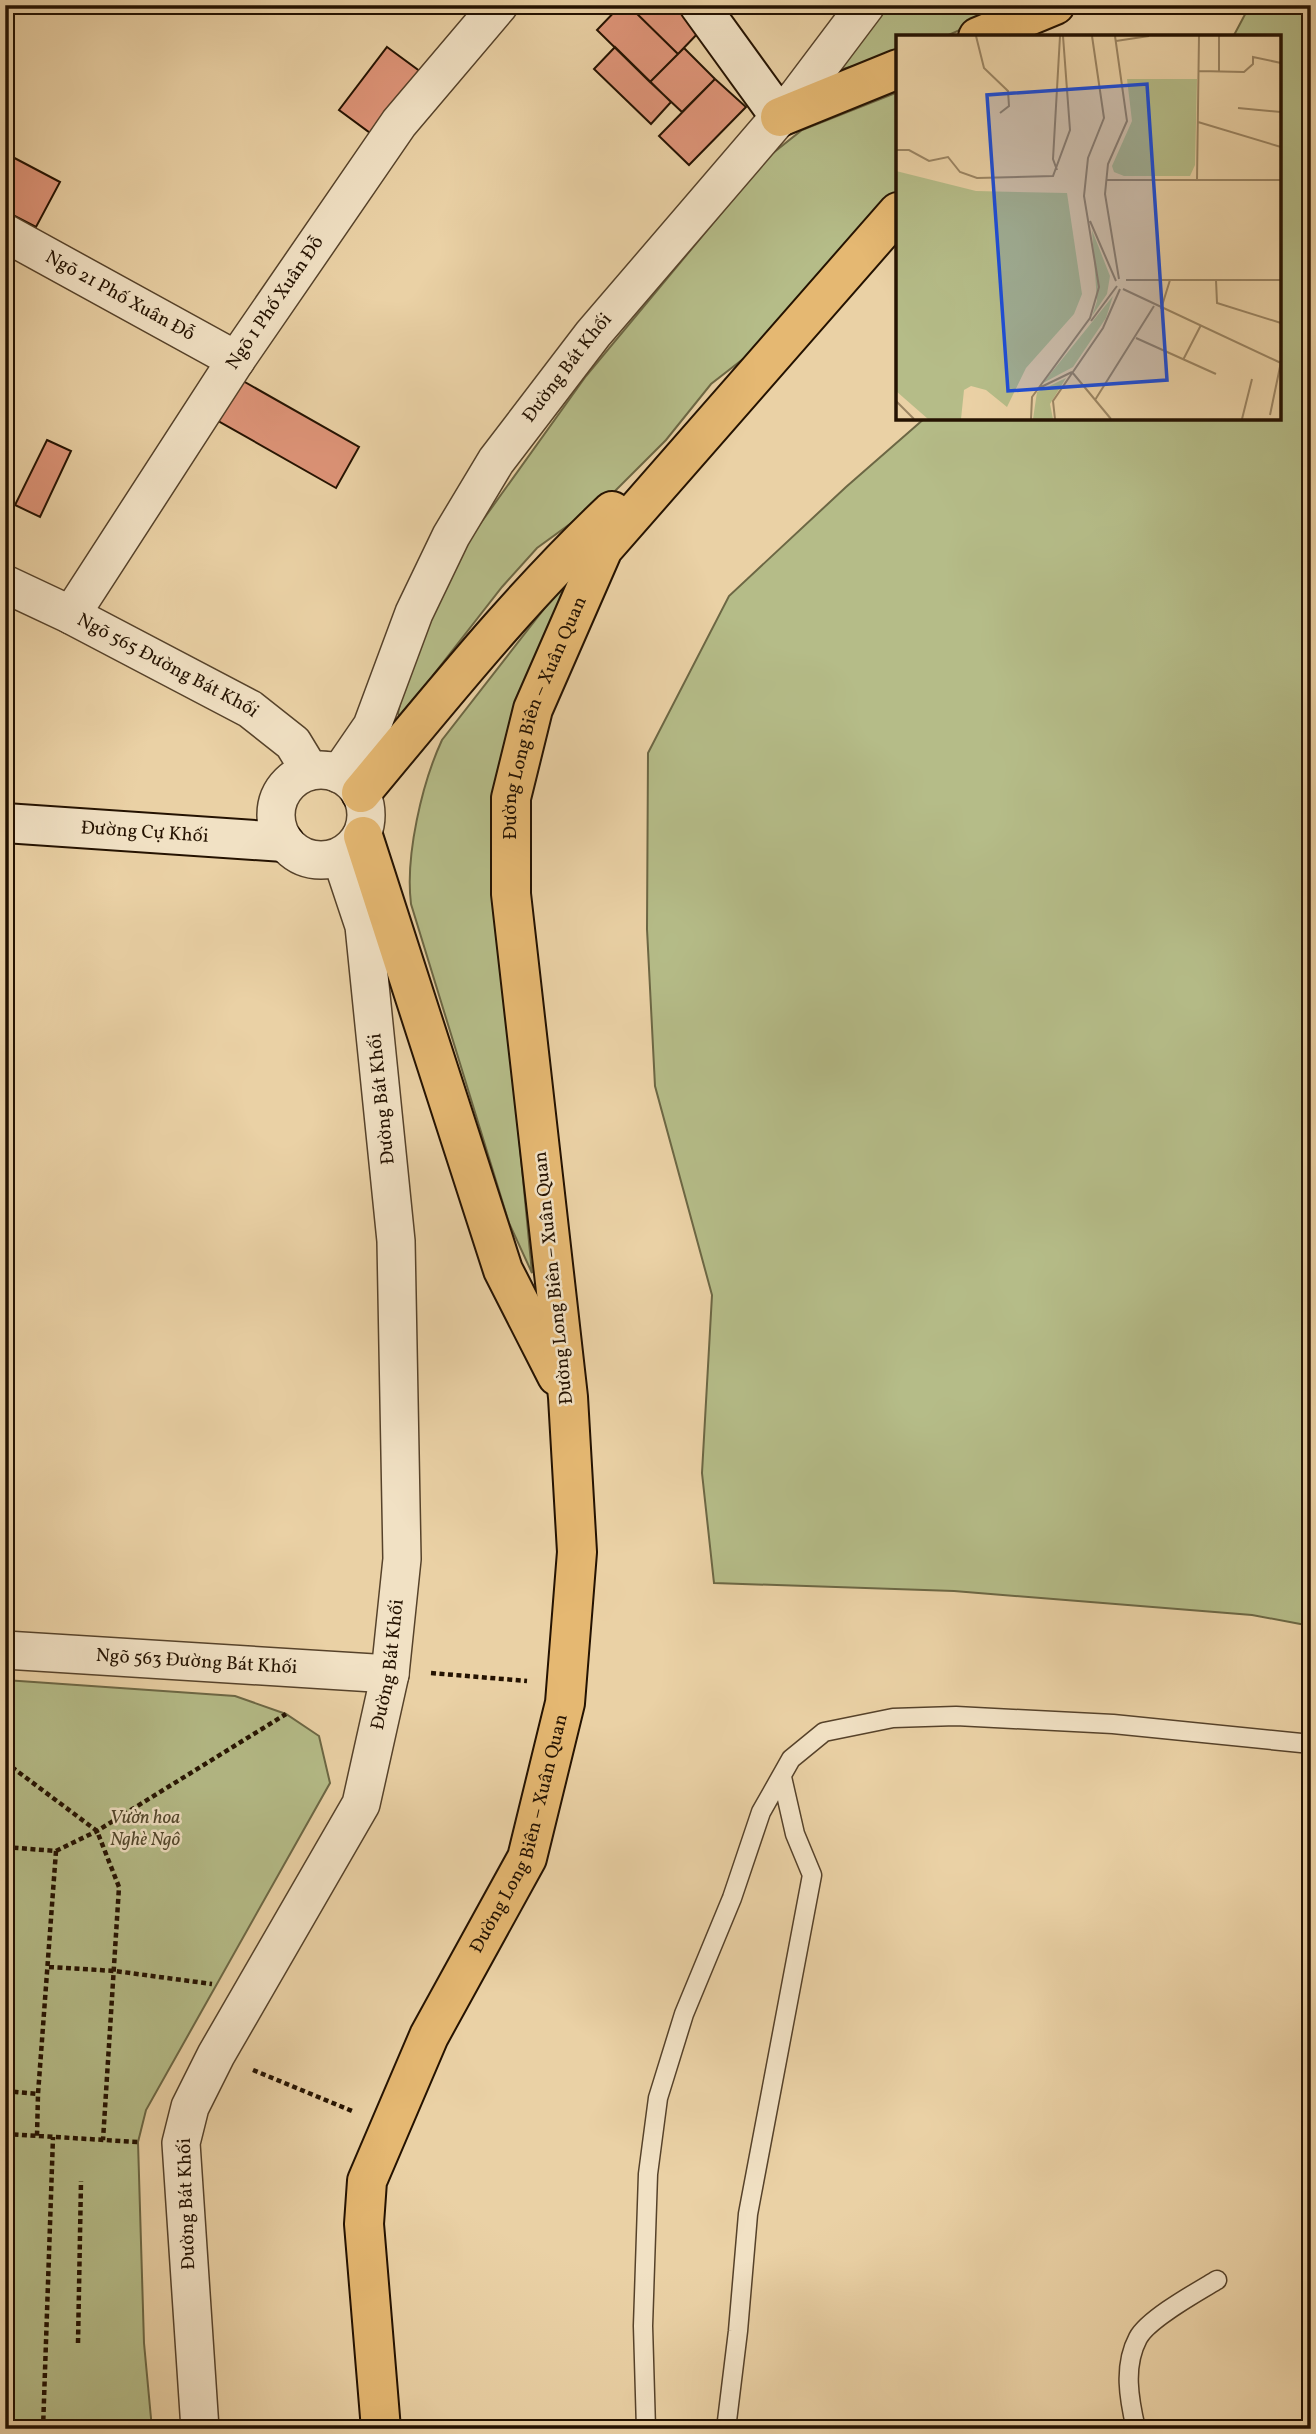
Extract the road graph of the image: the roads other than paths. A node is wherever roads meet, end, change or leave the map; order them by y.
1 (499, 5) edge
2 (699, 5) edge
3 (866, 5) edge
4 (1055, 5) edge
5 (1070, 5) edge
6 (983, 35) edge
7 (1046, 35) edge
8 (896, 70) edge
9 (780, 117) junction
10 (896, 214) edge
11 (5, 233) edge
12 (236, 359) junction
13 (707, 431) junction
14 (7, 591) edge
15 (71, 615) junction
16 (337, 779) junction
17 (5, 823) edge
18 (284, 842) junction
19 (352, 846) junction
20 (568, 1397) junction
21 (5, 1650) edge
22 (390, 1674) junction
23 (1311, 1744) edge
24 (782, 1777) junction
25 (1217, 2280) dead end
26 (200, 2429) edge
27 (381, 2429) edge
28 (646, 2429) edge
29 (726, 2429) edge
30 (1136, 2429) edge

1 - 12 street, Ngõ 1 Phố Xuân Đỗ
2 - 9 street
3 - 9 street, Đường Bát Khối
4 - 6 main road
5 - 7 main road
8 - 9 main road
9 - 16 street, Đường Bát Khối
10 - 13 main road, Đường Long Biên – Xuân Quan
11 - 12 street, Ngõ 21 Phố Xuân Đỗ
12 - 15 street, Ngõ 1 Phố Xuân Đỗ
13 - 16 main road
13 - 20 main road, Đường Long Biên – Xuân Quan
14 - 15 street, Ngõ 565 Đường Bát Khối
15 - 16 street, Ngõ 565 Đường Bát Khối
16 - 18 street
16 - 19 street
17 - 18 street, Đường Cự Khối
18 - 19 street
19 - 20 main road
19 - 22 street, Đường Bát Khối
20 - 27 main road, Đường Long Biên – Xuân Quan
21 - 22 street, Ngõ 563 Đường Bát Khối
22 - 26 street, Đường Bát Khối
23 - 24 lane
24 - 28 lane
24 - 29 lane
25 - 30 lane

